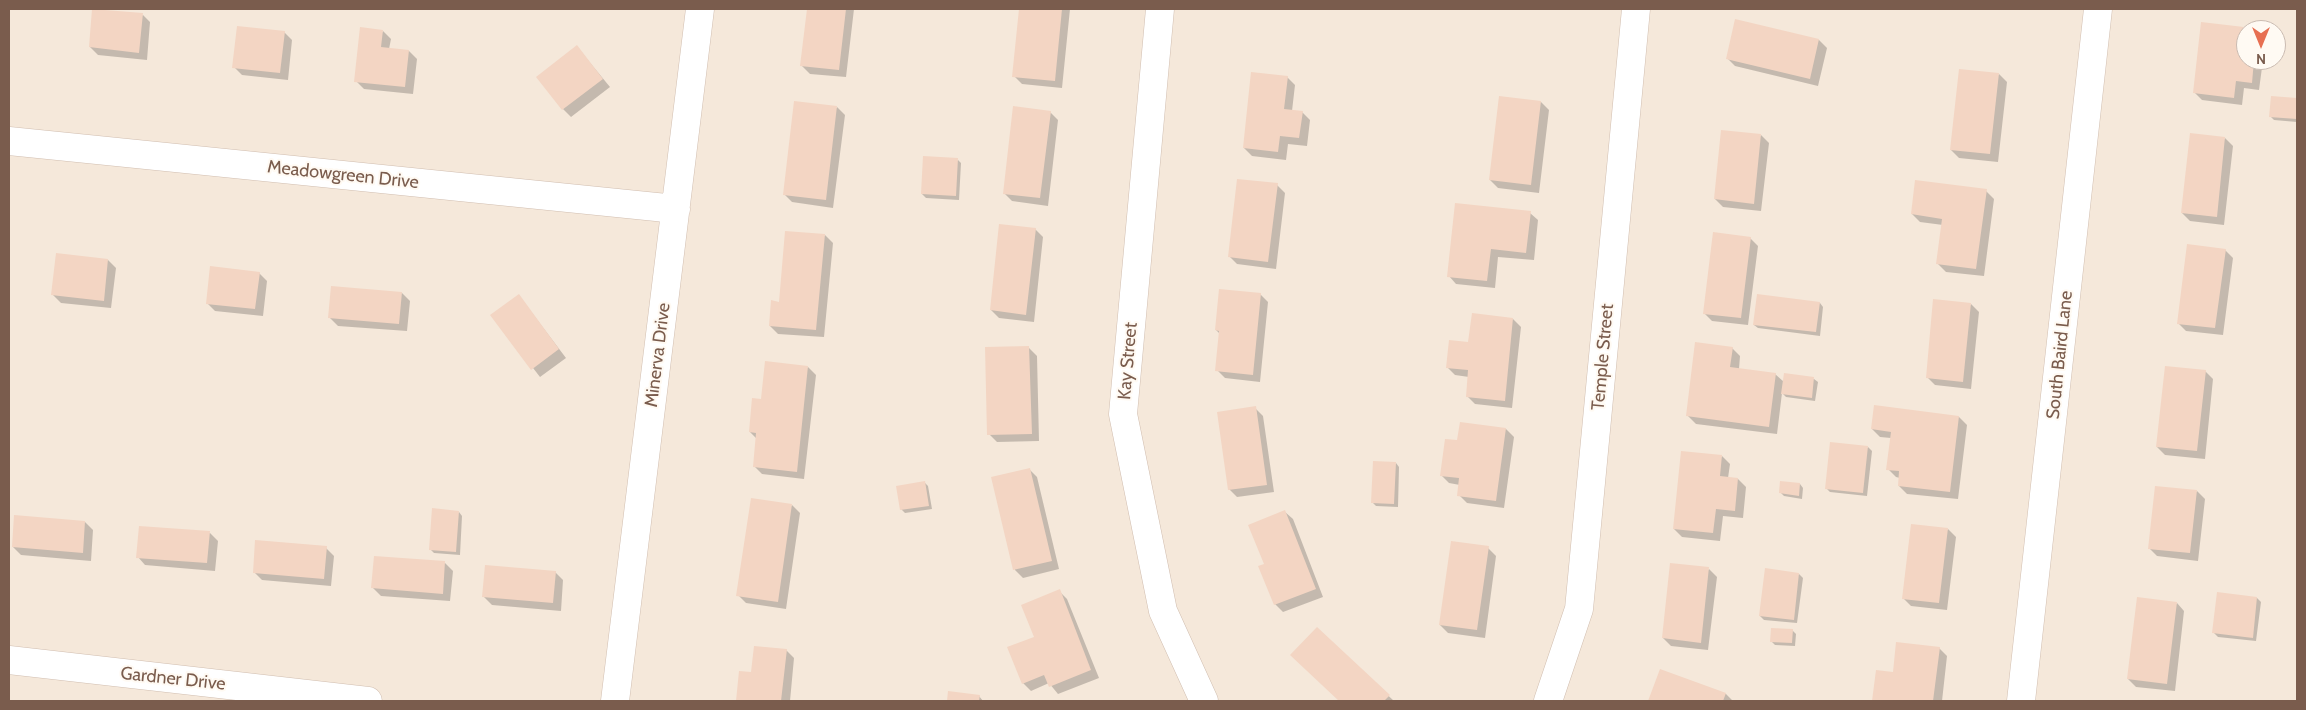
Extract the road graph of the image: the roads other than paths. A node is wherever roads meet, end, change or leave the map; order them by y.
1 (700, 9) edge
2 (1160, 9) edge
3 (1636, 9) edge
4 (2098, 9) edge
5 (9, 140) edge
6 (676, 209) junction
7 (9, 660) edge
8 (368, 701) edge
9 (615, 701) edge
10 (1204, 701) edge
11 (1548, 701) edge
12 (2021, 701) edge

1 - 6 street, Minerva Drive
2 - 10 street, Kay Street
3 - 11 street, Temple Street
4 - 12 street, South Baird Lane
5 - 6 street, Meadowgreen Drive
6 - 9 street, Minerva Drive
7 - 8 street, Gardner Drive

